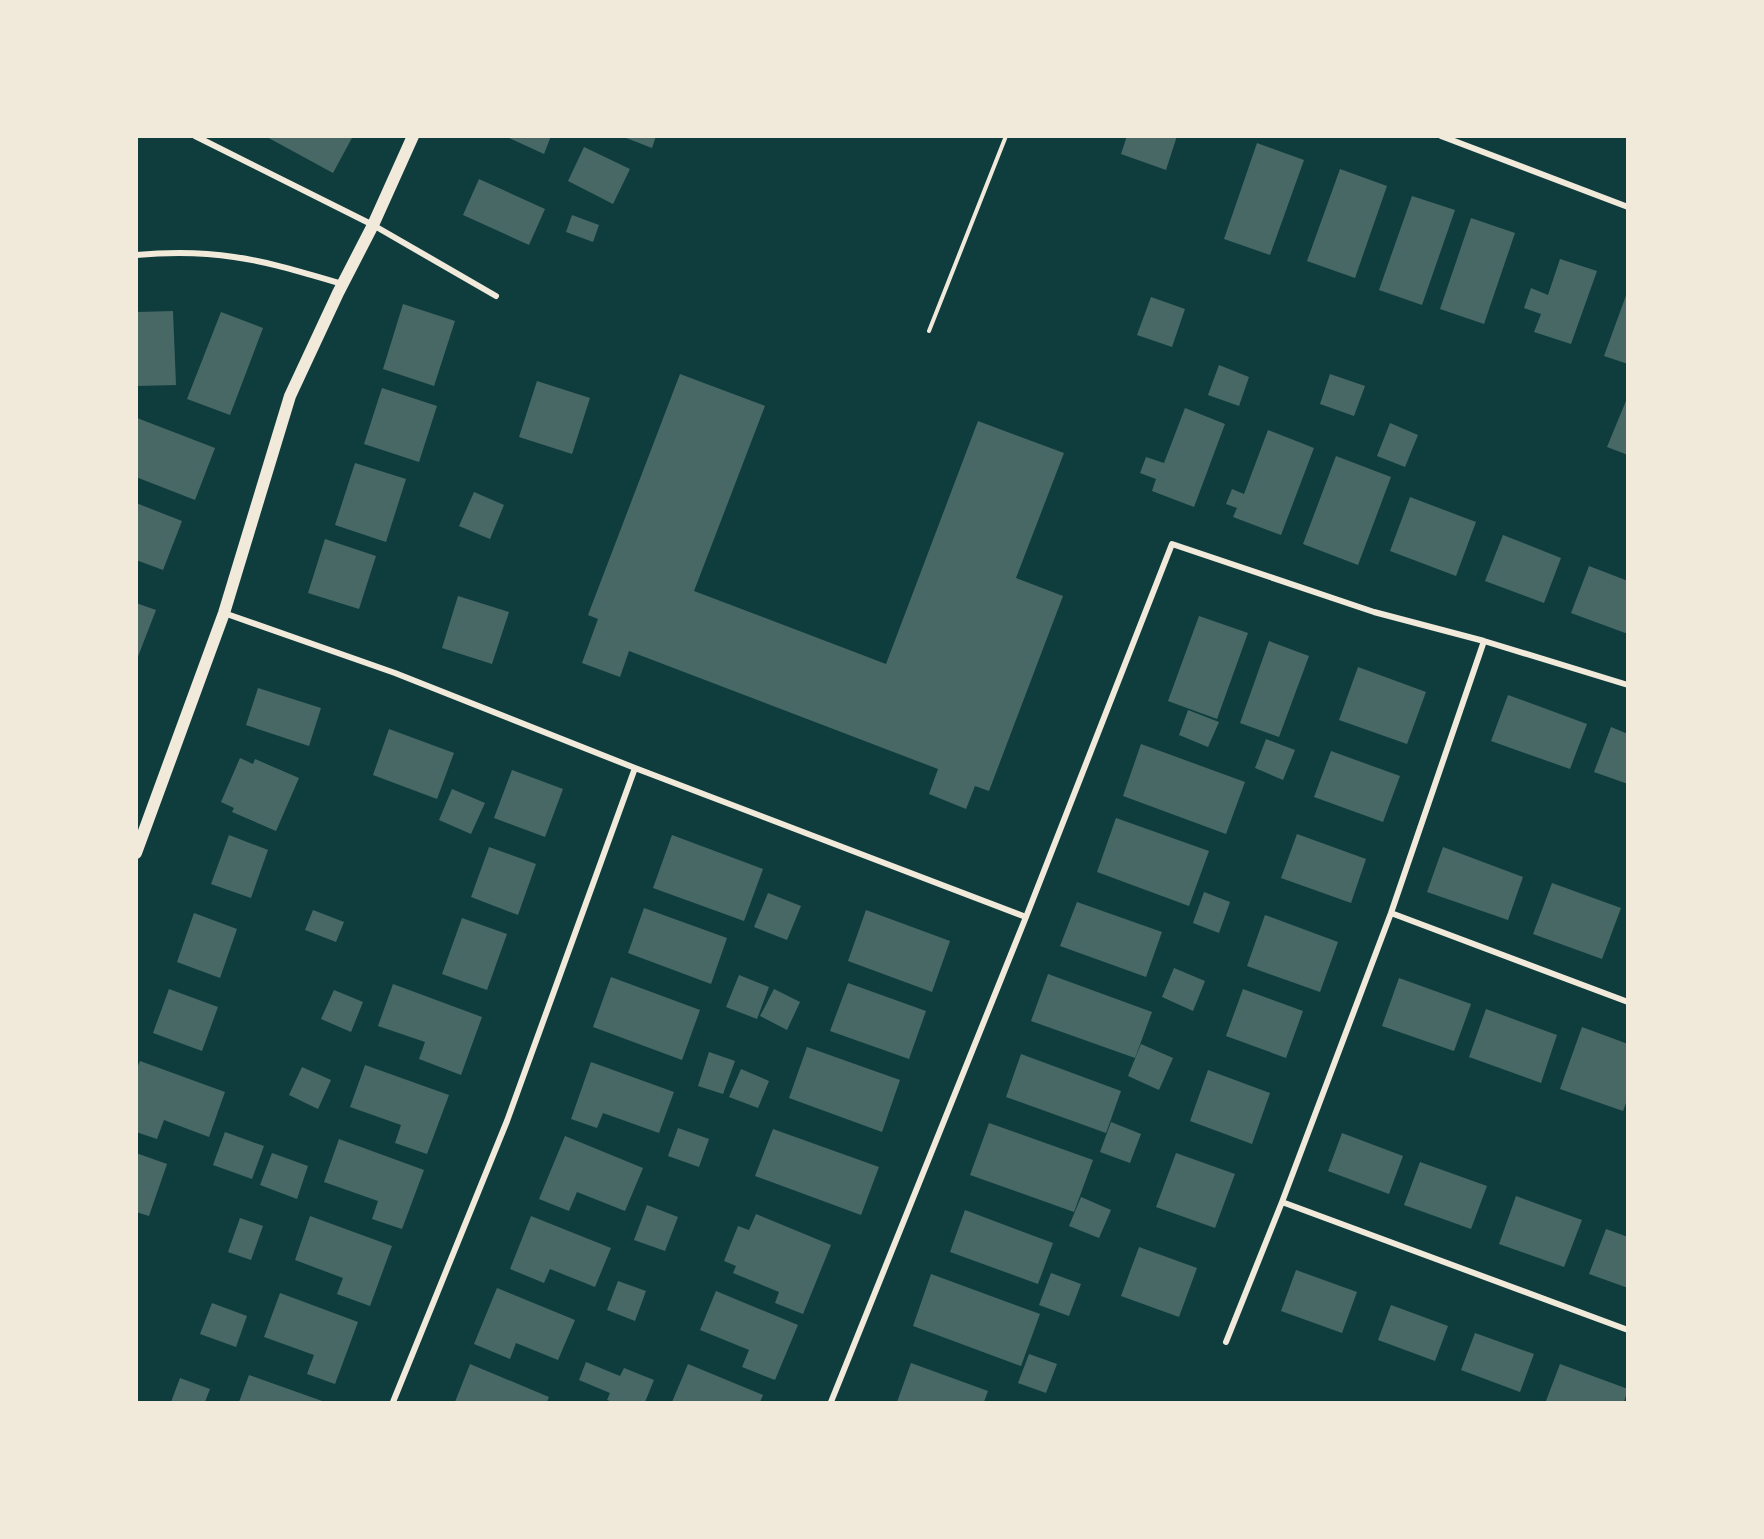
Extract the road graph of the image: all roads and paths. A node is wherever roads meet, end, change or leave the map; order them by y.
1 (195, 136) edge
2 (413, 136) edge
3 (1006, 136) edge
4 (1441, 136) edge
5 (1628, 207) edge
6 (373, 225) junction
7 (136, 255) edge
8 (344, 284) junction
9 (496, 296) dead end
10 (929, 331) dead end
11 (224, 613) junction
12 (1484, 641) junction
13 (1628, 686) edge
14 (635, 768) junction
15 (136, 853) edge
16 (1391, 913) junction
17 (1026, 917) junction
18 (1628, 1002) edge
19 (1282, 1202) junction
20 (1628, 1330) edge
21 (1226, 1342) dead end
22 (393, 1402) edge
23 (831, 1402) edge

1 - 6 street
2 - 6 main road
3 - 10 path
4 - 5 street
6 - 8 main road
6 - 9 street
7 - 8 street
8 - 11 main road
11 - 14 street
11 - 15 main road
12 - 13 street
12 - 16 street
12 - 17 street
14 - 17 street
14 - 22 street
16 - 18 street
16 - 19 street
17 - 23 street
19 - 20 street
19 - 21 street

